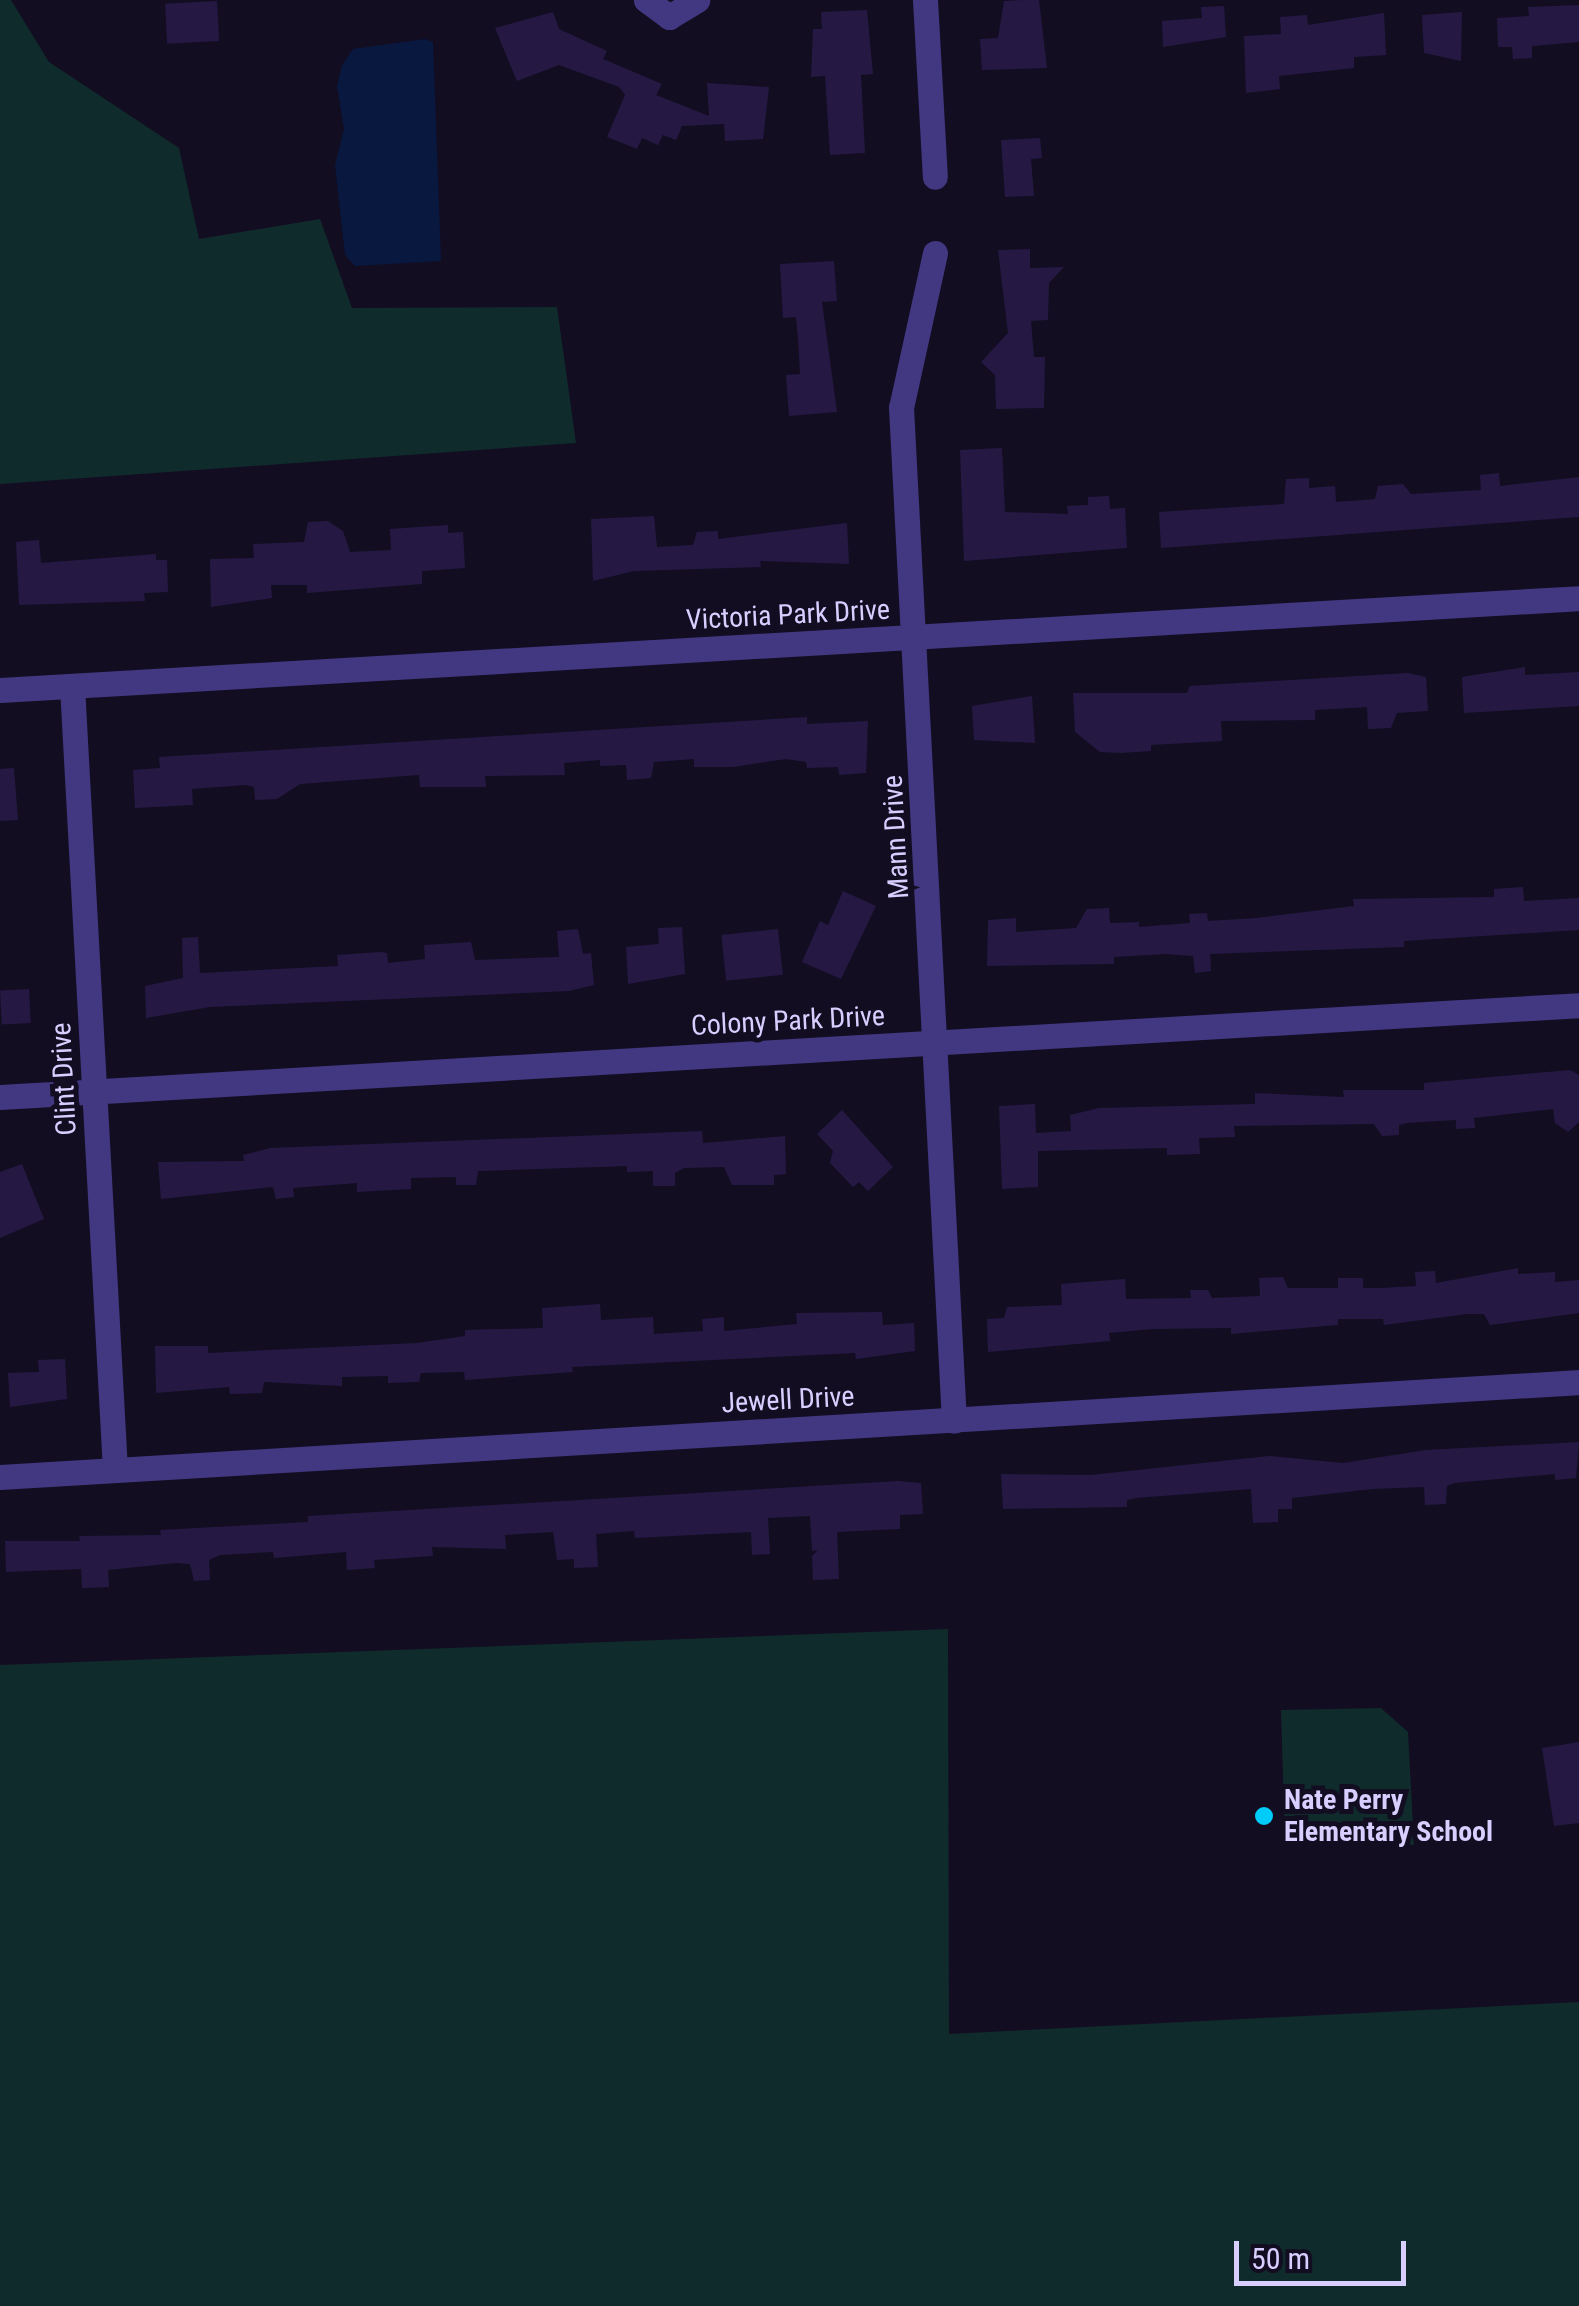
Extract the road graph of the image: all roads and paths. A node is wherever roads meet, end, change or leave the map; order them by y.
1 (646, 0) edge
2 (697, 0) edge
3 (925, 0) edge
4 (935, 177) dead end
5 (935, 254) dead end
6 (1579, 598) edge
7 (916, 638) junction
8 (72, 686) junction
9 (0, 690) edge
10 (1579, 1004) edge
11 (936, 1042) junction
12 (95, 1091) junction
13 (0, 1097) edge
14 (1579, 1382) edge
15 (954, 1421) junction
16 (115, 1470) junction
17 (0, 1476) edge

1 - 2 street
3 - 4 street
5 - 7 street, Mann Drive
6 - 7 street, Victoria Park Drive
7 - 8 street, Victoria Park Drive
7 - 11 street, Mann Drive
8 - 9 street, Victoria Park Drive
8 - 12 street, Clint Drive
10 - 11 street, Colony Park Drive
11 - 12 street, Colony Park Drive
11 - 15 street, Mann Drive
12 - 13 street, Colony Park Drive
12 - 16 street, Clint Drive
14 - 15 street, Jewell Drive
15 - 16 street, Jewell Drive
16 - 17 street, Jewell Drive

